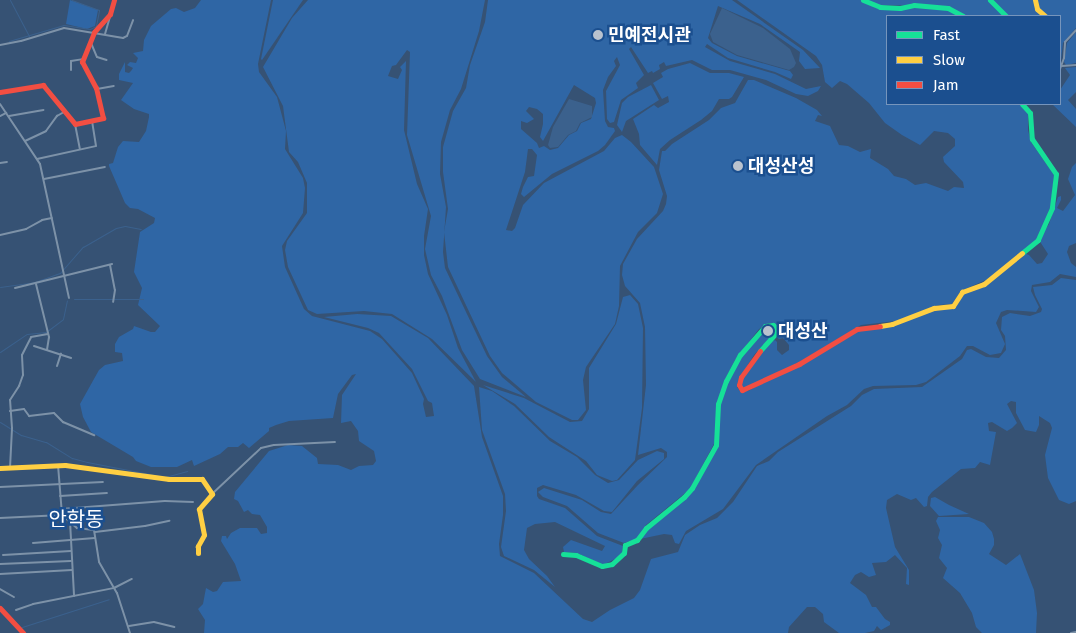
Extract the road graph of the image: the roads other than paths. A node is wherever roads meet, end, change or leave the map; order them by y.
1 (114, 0) edge
2 (863, 0) edge
3 (990, 0) edge
4 (1035, 0) edge
5 (110, 14) junction
6 (961, 15) edge
7 (1005, 15) edge
8 (1044, 15) edge
9 (133, 20) dead end
10 (1076, 30) edge
11 (94, 32) junction
12 (105, 34) junction
13 (91, 43) junction
14 (0, 45) edge
15 (82, 59) junction
16 (107, 60) dead end
17 (1076, 65) edge
18 (1062, 66) joint
19 (71, 70) dead end
20 (114, 86) dead end
21 (96, 89) junction
22 (0, 92) edge
23 (0, 104) edge
24 (1023, 105) edge
25 (43, 110) dead end
26 (64, 112) junction
27 (7, 115) junction
28 (0, 116) edge
29 (92, 122) junction
30 (75, 124) junction
31 (25, 141) junction
32 (80, 148) junction
33 (37, 159) junction
34 (7, 162) dead end
35 (0, 163) edge
36 (105, 167) dead end
37 (44, 179) junction
38 (52, 218) junction
39 (0, 235) edge
40 (63, 276) junction
41 (36, 284) junction
42 (15, 288) dead end
43 (69, 298) dead end
44 (113, 302) dead end
45 (48, 334) junction
46 (34, 346) dead end
47 (47, 350) junction
48 (61, 354) junction
49 (71, 358) dead end
50 (57, 366) dead end
51 (10, 410) junction
52 (94, 435) dead end
53 (335, 442) dead end
54 (58, 465) junction
55 (0, 468) edge
56 (10, 468) junction
57 (104, 482) dead end
58 (60, 483) junction
59 (0, 487) edge
60 (107, 493) dead end
61 (212, 494) junction
62 (60, 496) junction
63 (193, 502) dead end
64 (61, 509) junction
65 (62, 515) junction
66 (0, 518) edge
67 (70, 521) junction
68 (169, 521) dead end
69 (94, 532) junction
70 (95, 538) junction
71 (70, 540) junction
72 (32, 542) dead end
73 (71, 551) junction
74 (198, 553) dead end
75 (563, 554) dead end
76 (3, 555) dead end
77 (72, 560) junction
78 (0, 564) edge
79 (72, 570) junction
80 (0, 574) edge
81 (132, 579) dead end
82 (0, 588) edge
83 (114, 588) junction
84 (74, 596) junction
85 (14, 597) dead end
86 (0, 608) edge
87 (16, 610) dead end
88 (0, 612) edge
89 (129, 626) junction
90 (174, 628) dead end
91 (1076, 632) edge
92 (19, 633) edge
93 (23, 633) edge
94 (130, 633) edge
95 (1071, 633) edge

1 - 5 main road
2 - 6 main road
3 - 7 main road
4 - 8 main road
5 - 11 main road
5 - 12 street
9 - 12 street
10 - 18 street
11 - 12 street
11 - 13 main road
11 - 14 street
13 - 15 main road
13 - 16 street
15 - 19 street
15 - 21 main road
17 - 18 street
20 - 21 street
21 - 29 main road
22 - 26 main road
23 - 27 street
24 - 75 main road
25 - 27 street
26 - 30 main road
26 - 31 street
27 - 28 street
27 - 31 street
29 - 30 main road
29 - 32 street
30 - 32 street
31 - 33 street
32 - 33 street
33 - 37 street
34 - 35 street
36 - 37 street
37 - 38 street
38 - 39 street
38 - 40 street
40 - 41 street
40 - 43 street
40 - 44 street
41 - 42 street
41 - 45 street
45 - 47 street
45 - 51 street
46 - 47 street
47 - 48 street
48 - 49 street
48 - 50 street
51 - 52 street
51 - 56 street
53 - 61 street
54 - 56 main road
54 - 58 street
54 - 61 main road
55 - 56 main road
57 - 58 street
58 - 59 street
58 - 62 street
60 - 62 street
61 - 74 main road
62 - 64 street
63 - 64 street
64 - 65 street
65 - 66 street
65 - 67 street
67 - 69 street
67 - 71 street
68 - 69 street
69 - 70 street
70 - 71 street
70 - 83 street
71 - 72 street
71 - 73 street
73 - 76 street
73 - 77 street
77 - 78 street
77 - 79 street
79 - 80 street
79 - 84 street
81 - 83 street
82 - 85 street
83 - 84 street
83 - 89 street
84 - 87 street
86 - 93 main road
88 - 92 main road
89 - 90 street
89 - 94 street
91 - 95 street

